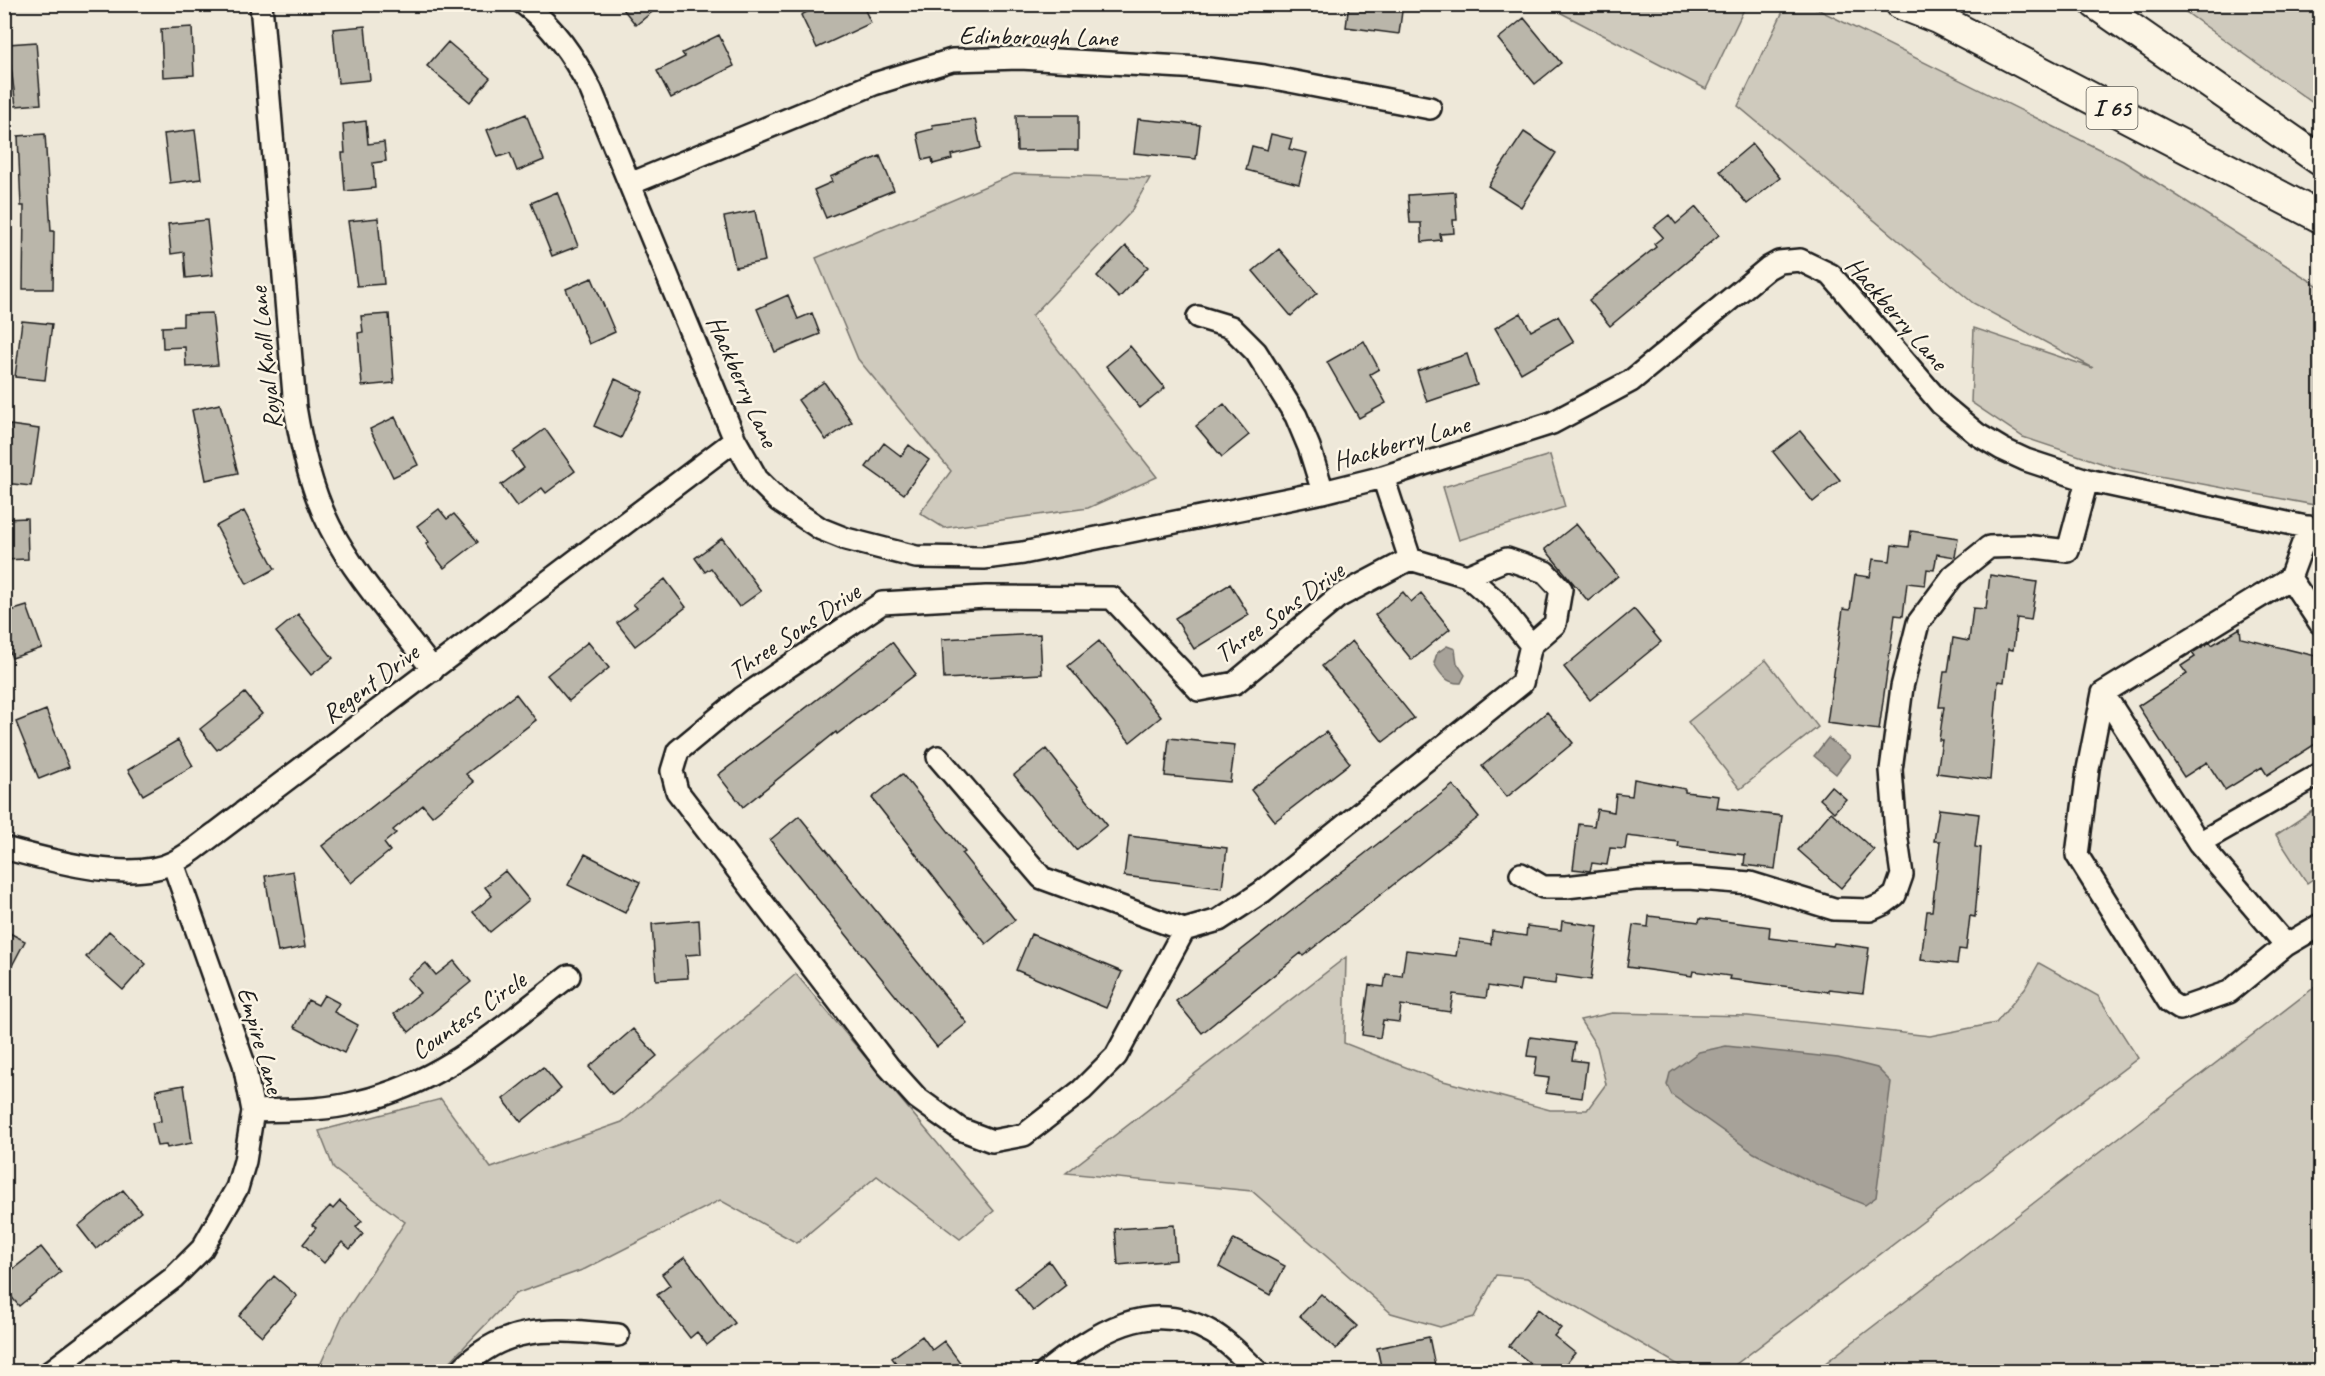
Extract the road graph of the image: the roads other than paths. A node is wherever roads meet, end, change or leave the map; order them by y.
1 (261, 4) edge
2 (524, 4) edge
3 (1901, 4) edge
4 (2096, 4) edge
5 (1430, 108) dead end
6 (2320, 160) edge
7 (630, 184) junction
8 (2320, 217) edge
9 (1198, 317) dead end
10 (735, 440) junction
11 (1383, 477) junction
12 (2087, 480) junction
13 (1323, 492) junction
14 (2315, 529) edge
15 (1410, 559) junction
16 (1467, 576) junction
17 (2290, 578) junction
18 (2320, 622) edge
19 (1531, 645) junction
20 (433, 670) junction
21 (2103, 693) junction
22 (938, 757) dead end
23 (2320, 774) edge
24 (2199, 843) junction
25 (4, 848) edge
26 (173, 863) junction
27 (1521, 874) dead end
28 (2320, 925) edge
29 (1184, 930) junction
30 (2286, 945) junction
31 (569, 976) dead end
32 (253, 1111) junction
33 (618, 1335) dead end
34 (58, 1369) edge
35 (459, 1371) edge
36 (1046, 1371) edge
37 (1258, 1371) edge

1 - 20 street, Royal Knoll Lane
2 - 7 street, Hackberry Lane
3 - 8 highway, I 65
4 - 6 highway
5 - 7 street, Edinborough Lane
7 - 10 street, Hackberry Lane
9 - 13 street, Hackberry Lane
10 - 13 street, Hackberry Lane
10 - 20 street, Regent Drive
11 - 12 street, Hackberry Lane
11 - 13 street, Hackberry Lane
11 - 15 street
12 - 14 street, Hackberry Lane
12 - 27 street
14 - 17 street
15 - 16 street
15 - 29 street, Three Sons Drive
16 - 19 street
16 - 19 street
17 - 18 street
17 - 21 street
19 - 29 street
20 - 26 street, Regent Drive
21 - 24 street
21 - 30 street
22 - 29 street
23 - 24 street
24 - 30 street
25 - 26 street, Regent Drive
26 - 32 street, Empire Lane
28 - 30 street
31 - 32 street, Countess Circle
32 - 34 street, Empire Lane
33 - 35 street
36 - 37 street

